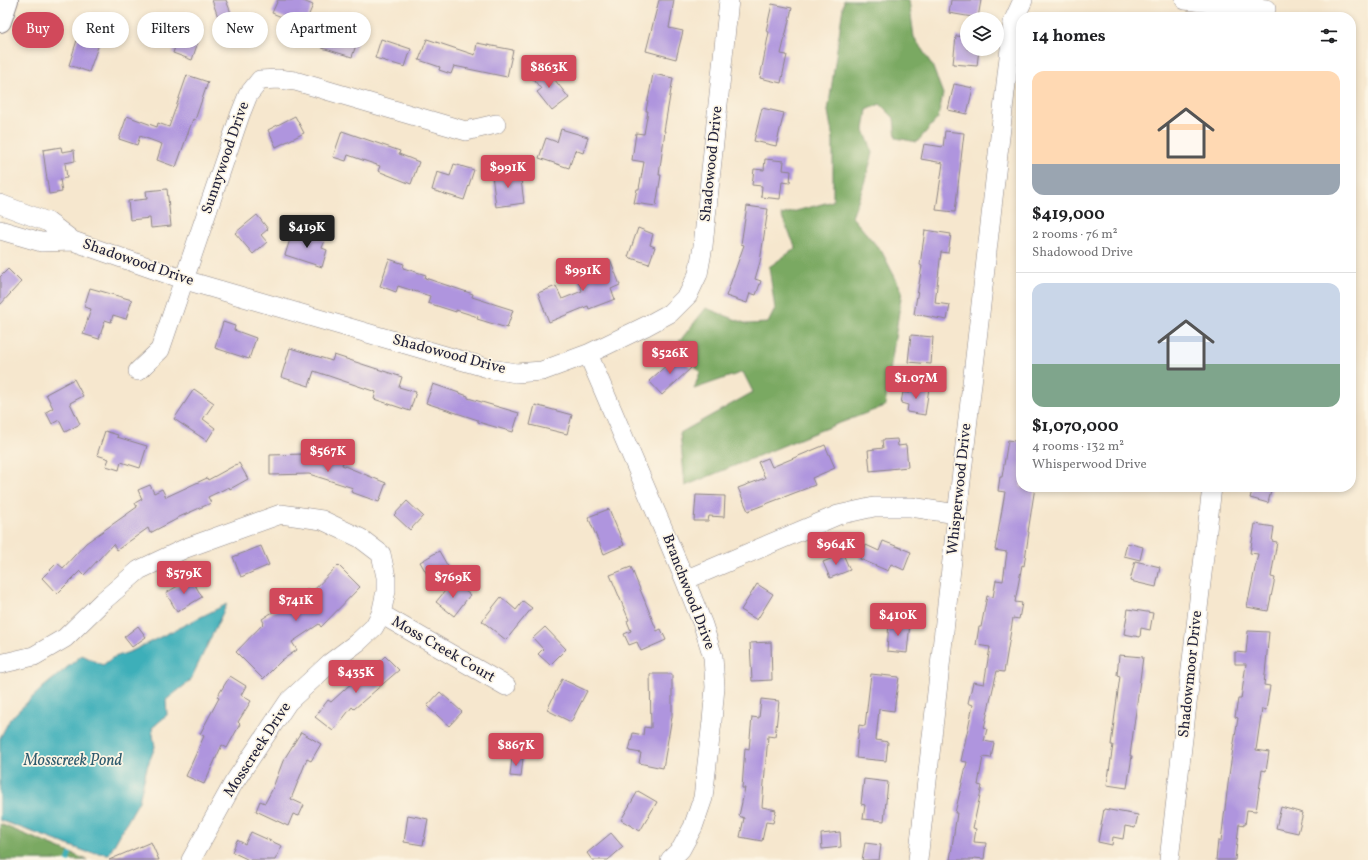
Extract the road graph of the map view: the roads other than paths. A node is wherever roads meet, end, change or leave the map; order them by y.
1 (8, 0) edge
2 (730, 0) edge
3 (1023, 0) edge
4 (1185, 0) edge
5 (1266, 9) edge
6 (1018, 12) edge
7 (1016, 15) edge
8 (0, 21) edge
9 (496, 124) dead end
10 (0, 204) edge
11 (0, 230) edge
12 (73, 241) junction
13 (185, 280) junction
14 (588, 354) junction
15 (138, 371) dead end
16 (1211, 492) edge
17 (957, 514) junction
18 (685, 580) junction
19 (381, 614) junction
20 (0, 664) edge
21 (506, 686) dead end
22 (191, 860) edge
23 (670, 860) edge
24 (918, 860) edge
25 (1169, 860) edge

1 - 8 main road
2 - 14 street, Shadowood Drive
3 - 6 street, Whisperwood Drive
4 - 5 street
7 - 17 street, Whisperwood Drive
9 - 13 street, Sunnywood Drive
10 - 12 street, Shadowood Drive
11 - 12 street, Shadowood Drive
12 - 13 street, Shadowood Drive
13 - 14 street, Shadowood Drive
13 - 15 street, Sunnywood Drive
14 - 18 street, Branchwood Drive
16 - 25 street, Shadowmoor Drive
17 - 18 street
17 - 24 street, Whisperwood Drive
18 - 23 street, Branchwood Drive
19 - 20 street, Mosscreek Drive
19 - 21 street, Moss Creek Court
19 - 22 street, Mosscreek Drive

